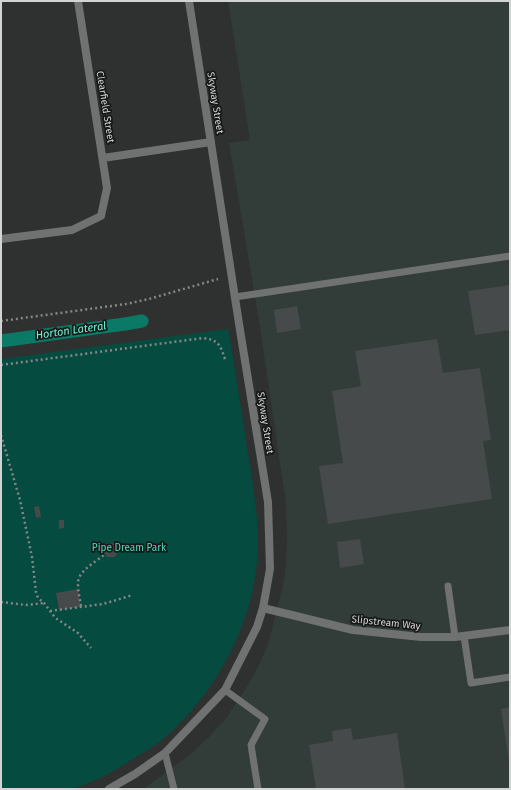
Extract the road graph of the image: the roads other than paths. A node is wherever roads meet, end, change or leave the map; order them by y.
1 (78, 1) edge
2 (189, 1) edge
3 (211, 142) junction
4 (103, 158) junction
5 (1, 239) edge
6 (510, 256) edge
7 (235, 296) junction
8 (448, 586) dead end
9 (263, 608) junction
10 (510, 630) edge
11 (455, 636) junction
12 (464, 636) junction
13 (510, 677) edge
14 (225, 690) junction
15 (165, 754) junction
16 (109, 789) edge
17 (174, 789) edge
18 (258, 789) edge

1 - 4 street, Clearfield Street
2 - 3 street, Skyway Street
3 - 4 street
3 - 7 street, Skyway Street
4 - 5 street, Clearfield Street
6 - 7 lane
7 - 9 street, Skyway Street
8 - 11 lane
9 - 11 street, Slipstream Way
9 - 14 street, Skyway Street
10 - 12 street, Slipstream Way
11 - 12 street, Slipstream Way
12 - 13 lane
14 - 15 street, Skyway Street
14 - 18 lane
15 - 16 street, Skyway Street
15 - 17 lane

